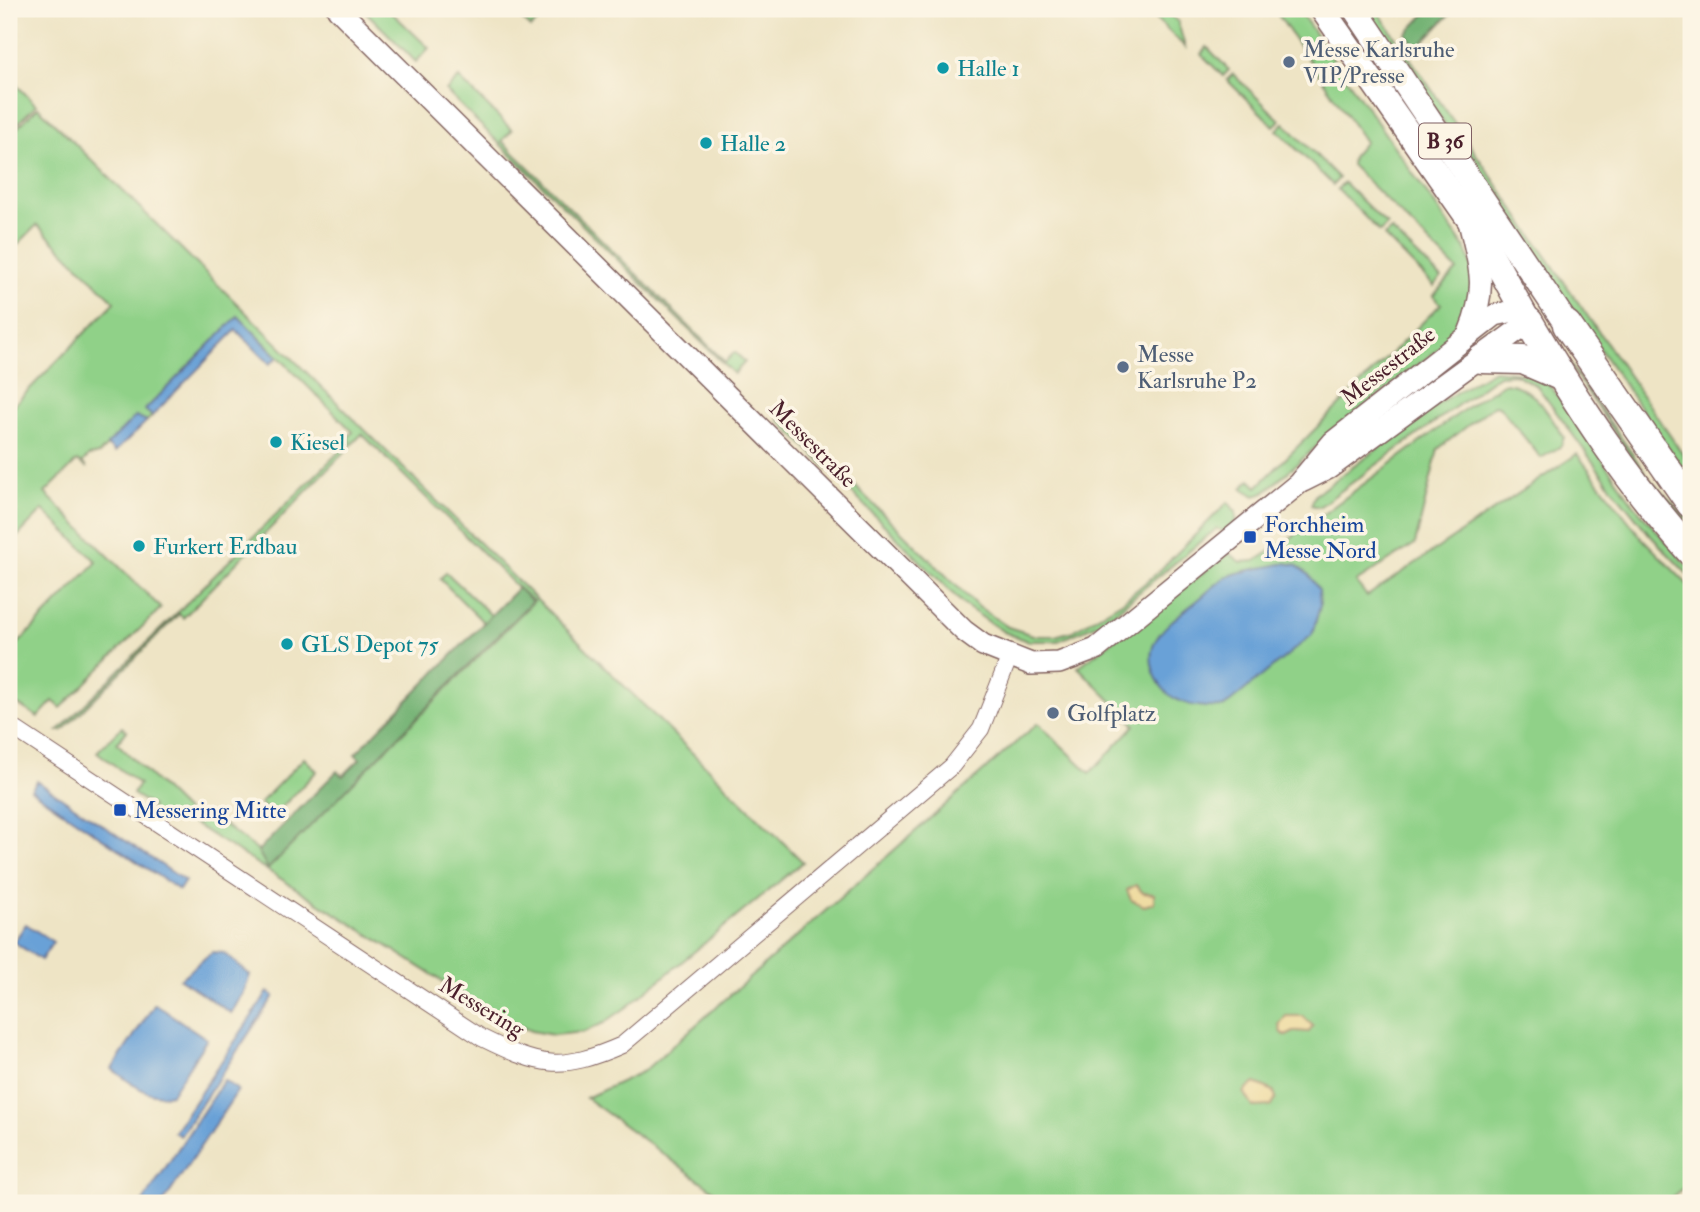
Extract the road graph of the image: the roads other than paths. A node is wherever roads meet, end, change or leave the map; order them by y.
1 (338, 9) edge
2 (1322, 9) edge
3 (1355, 9) edge
4 (1467, 217) junction
5 (1533, 274) junction
6 (1530, 314) junction
7 (1567, 325) junction
8 (1475, 348) junction
9 (1560, 376) junction
10 (1691, 504) edge
11 (1691, 552) edge
12 (1009, 658) junction
13 (9, 725) edge

1 - 12 street, Messestraße
2 - 4 main road, B 36
3 - 5 main road, B 36
4 - 6 main road, B 36
4 - 8 street
5 - 6 main road
5 - 7 main road, B 36
6 - 7 main road
6 - 8 street, Messestraße
6 - 9 highway, B 36
7 - 10 highway, B 36
8 - 9 highway
8 - 12 street, Messestraße
9 - 11 highway, B 36
12 - 13 street, Messering

